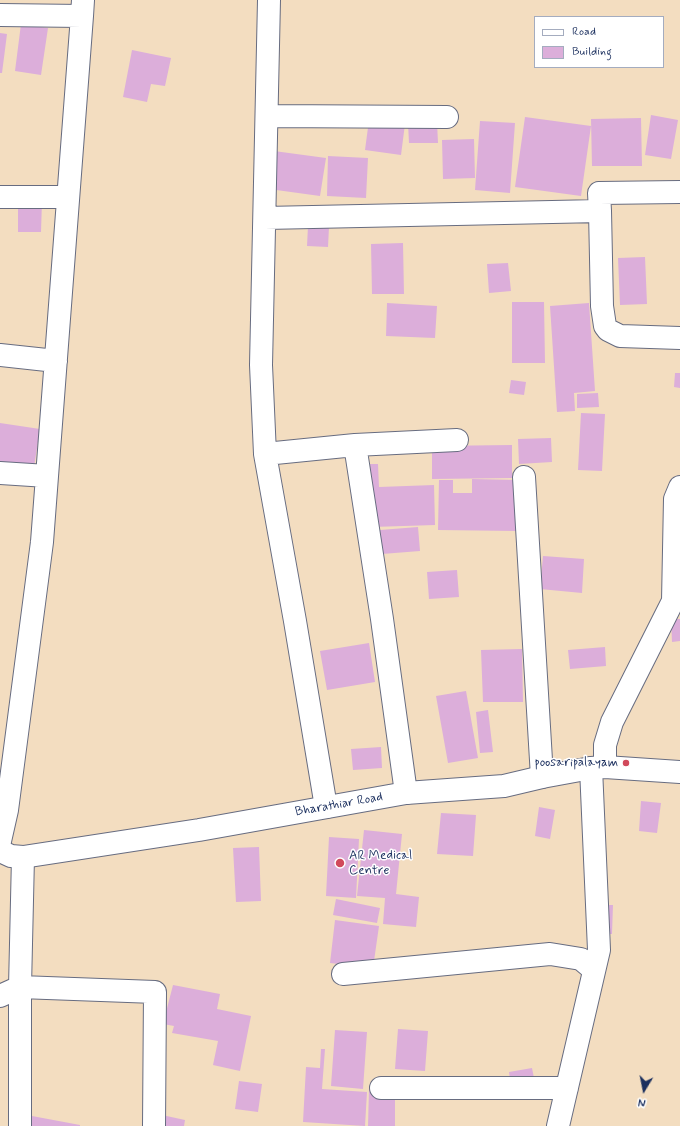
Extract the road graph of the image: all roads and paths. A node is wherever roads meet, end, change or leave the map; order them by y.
1 (269, 0) edge
2 (82, 8) edge
3 (0, 16) edge
4 (267, 116) junction
5 (447, 117) dead end
6 (680, 192) edge
7 (0, 197) edge
8 (67, 197) junction
9 (600, 211) junction
10 (265, 218) junction
11 (680, 338) edge
12 (0, 355) edge
13 (56, 361) junction
14 (457, 440) dead end
15 (355, 445) junction
16 (265, 454) junction
17 (0, 473) edge
18 (47, 476) junction
19 (524, 477) dead end
20 (680, 487) edge
21 (598, 768) junction
22 (680, 772) edge
23 (542, 776) junction
24 (406, 793) junction
25 (326, 807) junction
26 (0, 840) edge
27 (0, 851) edge
28 (23, 857) junction
29 (594, 970) junction
30 (343, 974) dead end
31 (20, 987) junction
32 (0, 996) edge
33 (380, 1088) dead end
34 (567, 1088) junction
35 (20, 1126) edge
36 (154, 1126) edge
37 (558, 1126) edge

1 - 4 street
2 - 3 street
2 - 8 street
4 - 5 street
4 - 10 street
6 - 9 street
7 - 8 street
8 - 13 street
9 - 10 street
9 - 11 street
10 - 16 street
12 - 13 street
13 - 18 street
14 - 15 street
15 - 16 street
15 - 24 street
16 - 25 street
17 - 18 street
18 - 26 street
19 - 23 street
20 - 21 street
21 - 22 street, Bharathiar Road
21 - 23 street, Bharathiar Road
21 - 29 street
23 - 24 street, Bharathiar Road
24 - 25 street, Bharathiar Road
25 - 28 street, Bharathiar Road
27 - 28 street, Bharathiar Road
28 - 31 street
29 - 30 street
29 - 34 street
31 - 32 street
31 - 35 street
31 - 36 street
33 - 34 street
34 - 37 street

